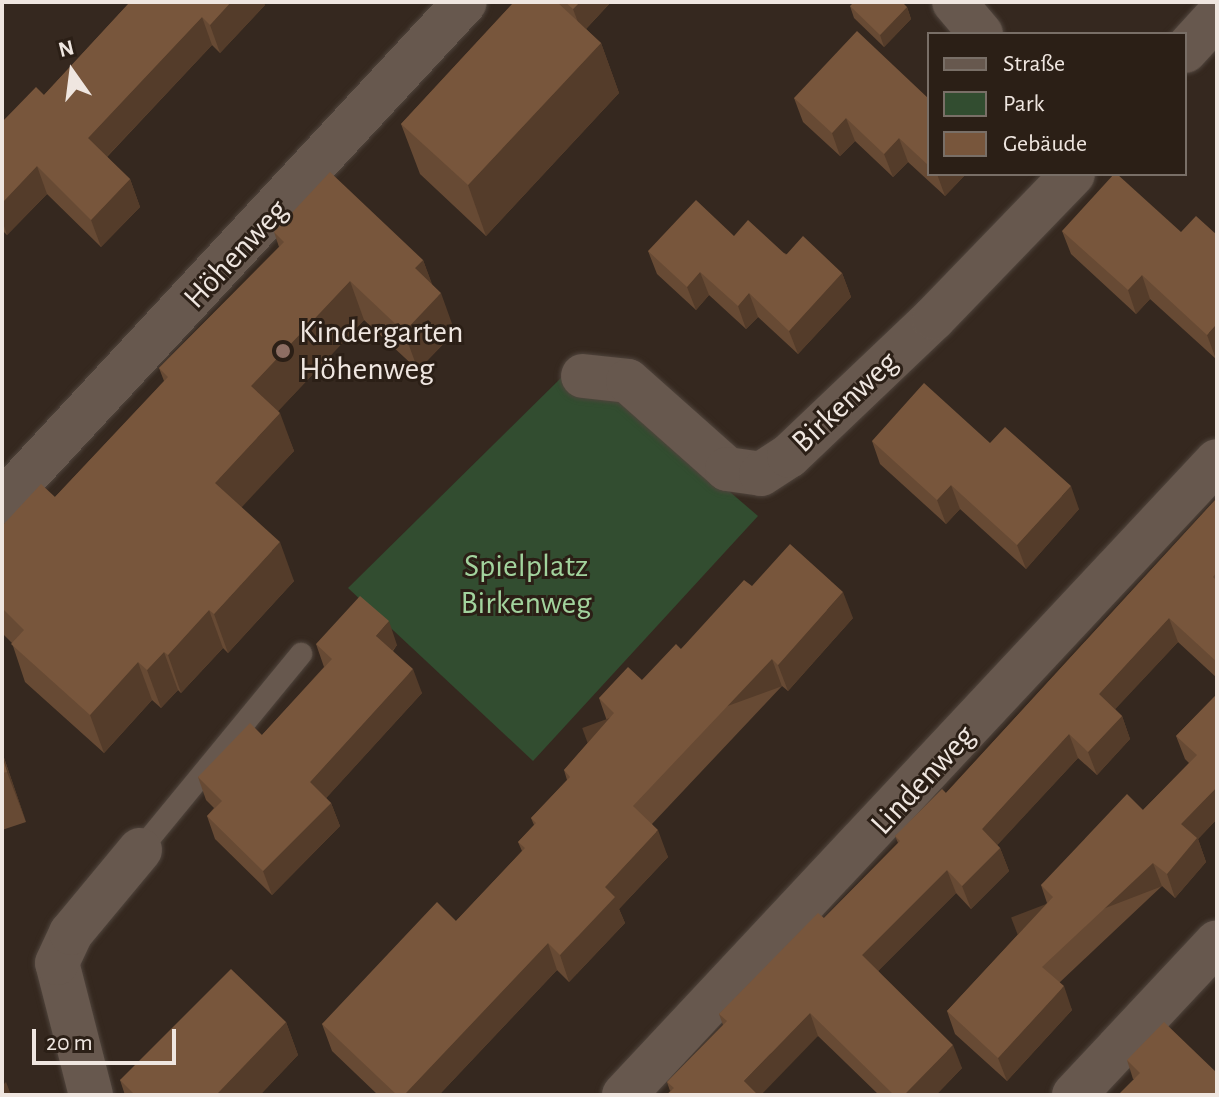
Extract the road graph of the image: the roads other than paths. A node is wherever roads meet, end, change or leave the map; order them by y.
1 (465, 2) edge
2 (954, 2) edge
3 (1217, 16) edge
4 (979, 32) edge
5 (1187, 49) edge
6 (1071, 176) edge
7 (583, 376) dead end
8 (1217, 461) edge
9 (2, 502) edge
10 (301, 654) dead end
11 (140, 850) joint
12 (1217, 942) edge
13 (91, 1095) edge
14 (624, 1095) edge
15 (1074, 1095) edge

1 - 9 street, Höhenweg
2 - 4 street
3 - 5 street
6 - 7 street, Birkenweg
8 - 14 street, Lindenweg
10 - 11 lane
11 - 13 street
12 - 15 street

